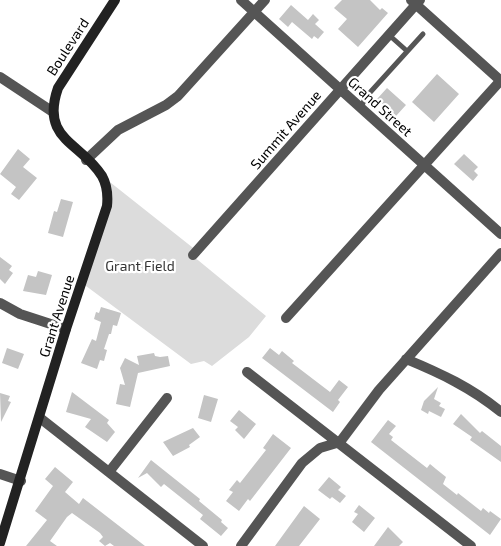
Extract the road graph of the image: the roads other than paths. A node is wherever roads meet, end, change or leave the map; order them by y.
1 (115, 0) edge
2 (240, 0) edge
3 (265, 0) edge
4 (415, 2) edge
5 (254, 12) junction
6 (389, 34) junction
7 (423, 34) dead end
8 (407, 51) junction
9 (0, 77) edge
10 (501, 81) edge
11 (340, 89) junction
12 (361, 108) junction
13 (53, 112) junction
14 (86, 160) junction
15 (424, 165) junction
16 (501, 234) edge
17 (501, 253) edge
18 (193, 256) dead end
19 (0, 303) edge
20 (286, 318) dead end
21 (66, 329) junction
22 (406, 359) junction
23 (247, 372) dead end
24 (167, 398) dead end
25 (501, 412) edge
26 (40, 418) junction
27 (340, 442) junction
28 (109, 472) junction
29 (0, 474) edge
30 (21, 481) junction
31 (0, 543) edge
32 (203, 546) edge
33 (241, 546) edge
34 (471, 546) edge

1 - 13 street, Boulevard
2 - 5 street, Grand Street
3 - 5 street
4 - 6 street, Summit Avenue
4 - 10 street
5 - 11 street, Grand Street
5 - 14 street
6 - 8 lane
6 - 11 street, Summit Avenue
7 - 8 lane
8 - 12 lane
9 - 13 street
10 - 15 street
11 - 12 street, Grand Street
11 - 18 street, Summit Avenue
12 - 15 street, Grand Street
13 - 14 street, Grant Avenue
14 - 21 street, Grant Avenue
15 - 16 street, Grand Street
15 - 20 street
17 - 22 street
19 - 21 street
21 - 26 street, Grant Avenue
22 - 25 street
22 - 27 street
23 - 27 street
24 - 28 street
26 - 28 street
26 - 30 street, Grant Avenue
27 - 33 street
27 - 34 street
28 - 32 street
29 - 30 street
30 - 31 street, Grant Avenue

